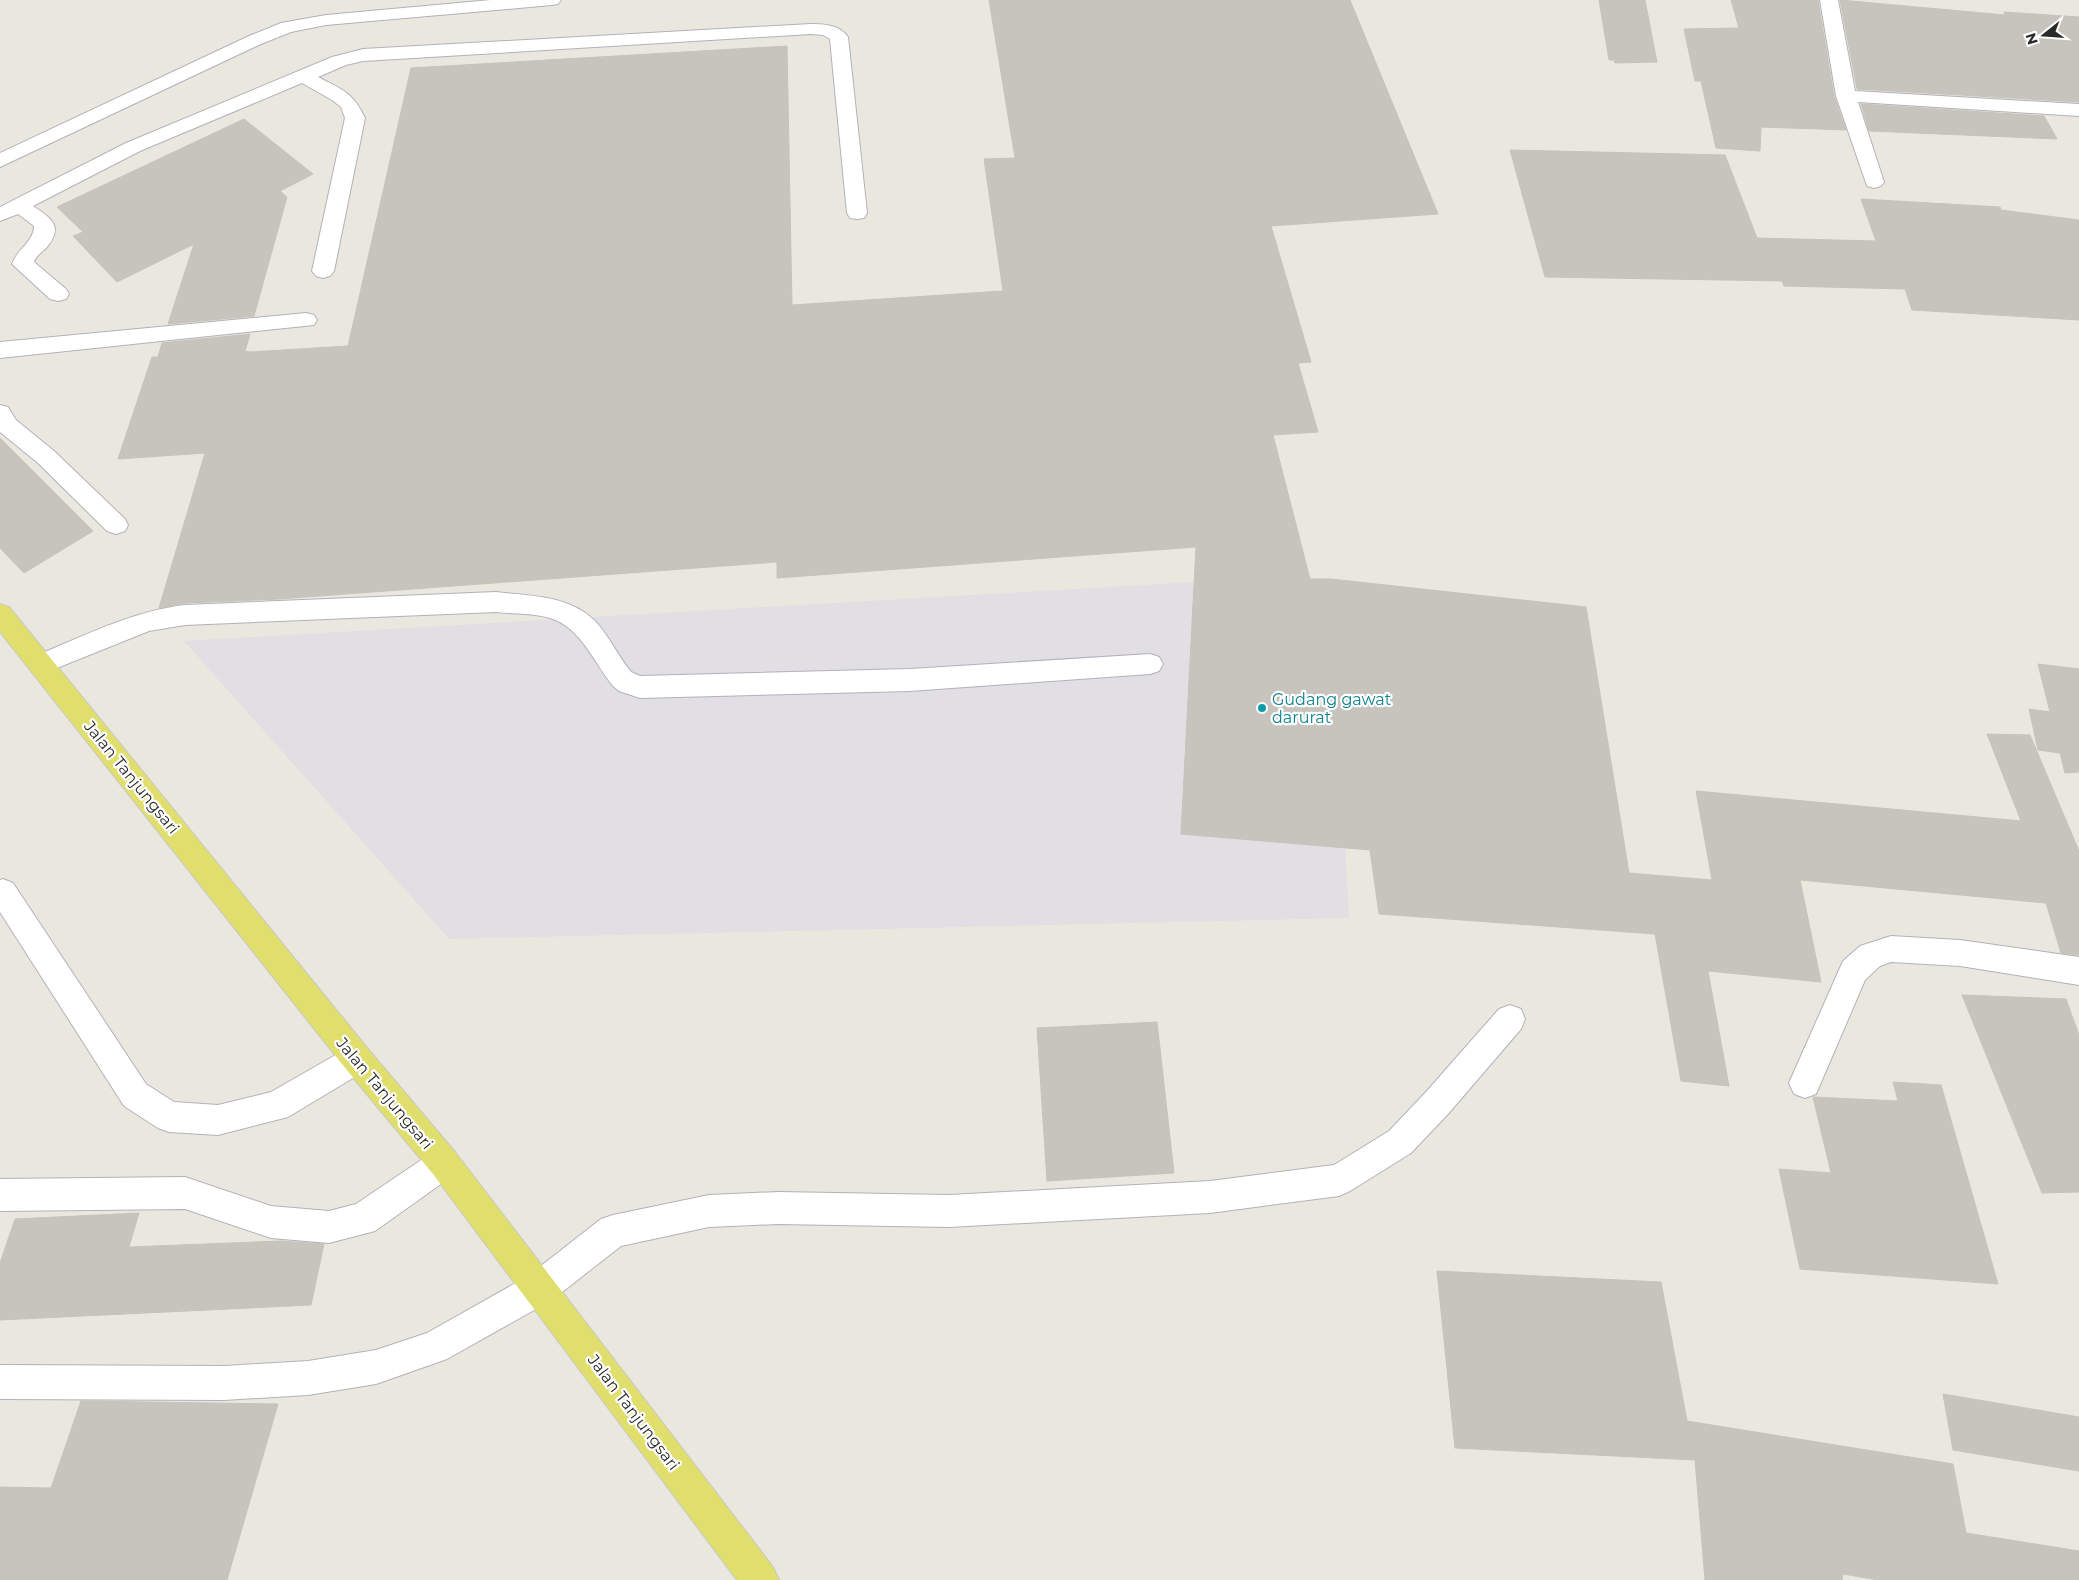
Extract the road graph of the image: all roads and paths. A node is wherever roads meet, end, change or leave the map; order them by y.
1 (552, 0) edge
2 (1829, 0) edge
3 (304, 77) junction
4 (1846, 96) junction
5 (2079, 110) edge
6 (0, 161) edge
7 (1874, 182) dead end
8 (9, 210) edge
9 (857, 213) dead end
10 (323, 271) dead end
11 (58, 294) dead end
12 (306, 320) dead end
13 (0, 350) edge
14 (0, 413) edge
15 (116, 525) dead end
16 (0, 614) edge
17 (42, 664) junction
18 (1150, 664) dead end
19 (2, 892) dead end
20 (2079, 971) edge
21 (1510, 1019) dead end
22 (357, 1059) junction
23 (1805, 1083) dead end
24 (444, 1163) junction
25 (0, 1195) edge
26 (540, 1288) junction
27 (0, 1382) edge
28 (760, 1580) edge

1 - 6 street
2 - 4 street
3 - 8 street
3 - 9 street
3 - 10 street
4 - 5 street
4 - 7 street
8 - 11 street
12 - 13 street
14 - 15 street
16 - 17 main road, Jalan Tanjungsari
17 - 18 street
17 - 22 main road, Jalan Tanjungsari
19 - 22 street
20 - 23 street
21 - 26 street
22 - 24 main road, Jalan Tanjungsari
24 - 25 street
24 - 26 main road, Jalan Tanjungsari
26 - 27 street
26 - 28 main road, Jalan Tanjungsari

